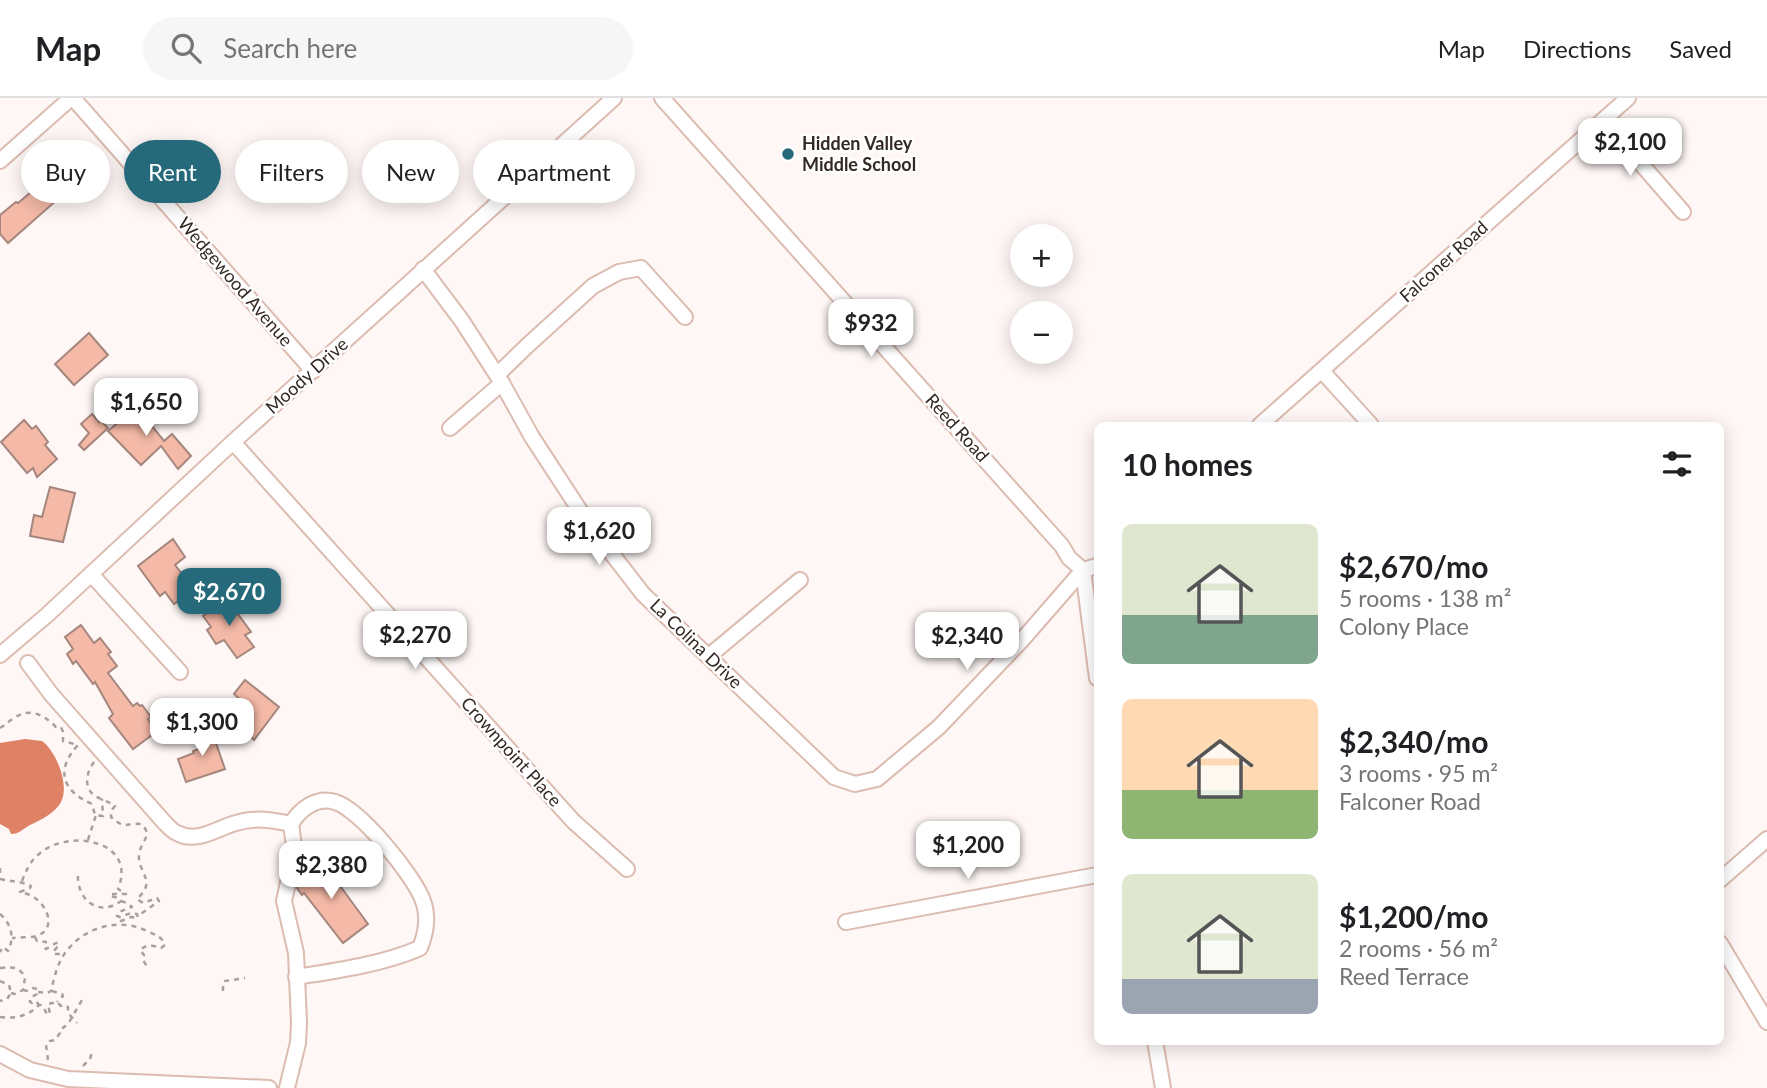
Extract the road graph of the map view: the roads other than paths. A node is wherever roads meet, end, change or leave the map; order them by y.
1 (72, 98) edge
2 (614, 98) edge
3 (662, 98) edge
4 (1628, 98) edge
5 (1603, 120) junction
6 (0, 161) edge
7 (1683, 212) dead end
8 (423, 269) junction
9 (685, 317) dead end
10 (313, 371) junction
11 (1322, 371) junction
12 (500, 379) junction
13 (1263, 422) edge
14 (1368, 422) edge
15 (450, 428) dead end
16 (233, 442) junction
17 (1090, 568) edge
18 (91, 574) junction
19 (800, 580) dead end
20 (1094, 631) edge
21 (0, 655) edge
22 (709, 656) junction
23 (28, 663) dead end
24 (180, 672) dead end
25 (291, 824) junction
26 (1767, 839) edge
27 (626, 869) dead end
28 (1094, 876) edge
29 (1724, 877) edge
30 (846, 922) dead end
31 (1724, 950) edge
32 (296, 976) junction
33 (1767, 1022) edge
34 (1156, 1045) edge
35 (0, 1054) edge
36 (269, 1088) edge
37 (287, 1088) edge
38 (1163, 1088) edge

1 - 6 street
1 - 10 street, Wedgewood Avenue
2 - 8 street, Moody Drive
3 - 17 street, Reed Road
4 - 5 street, Falconer Road
5 - 7 street
5 - 11 street, Falconer Road
8 - 10 street, Moody Drive
8 - 12 street, La Colina Drive
9 - 12 street
10 - 16 street, Moody Drive
11 - 13 street, Falconer Road
11 - 14 street
12 - 15 street
12 - 22 street, La Colina Drive
16 - 18 street, Moody Drive
16 - 27 street, Crownpoint Place
17 - 20 street
17 - 22 street, La Colina Drive
18 - 21 street, Moody Drive
18 - 24 street
19 - 22 street
23 - 25 street
25 - 32 street
25 - 32 street
26 - 29 street
28 - 30 street
31 - 33 street
32 - 37 street
34 - 38 street
35 - 36 street

